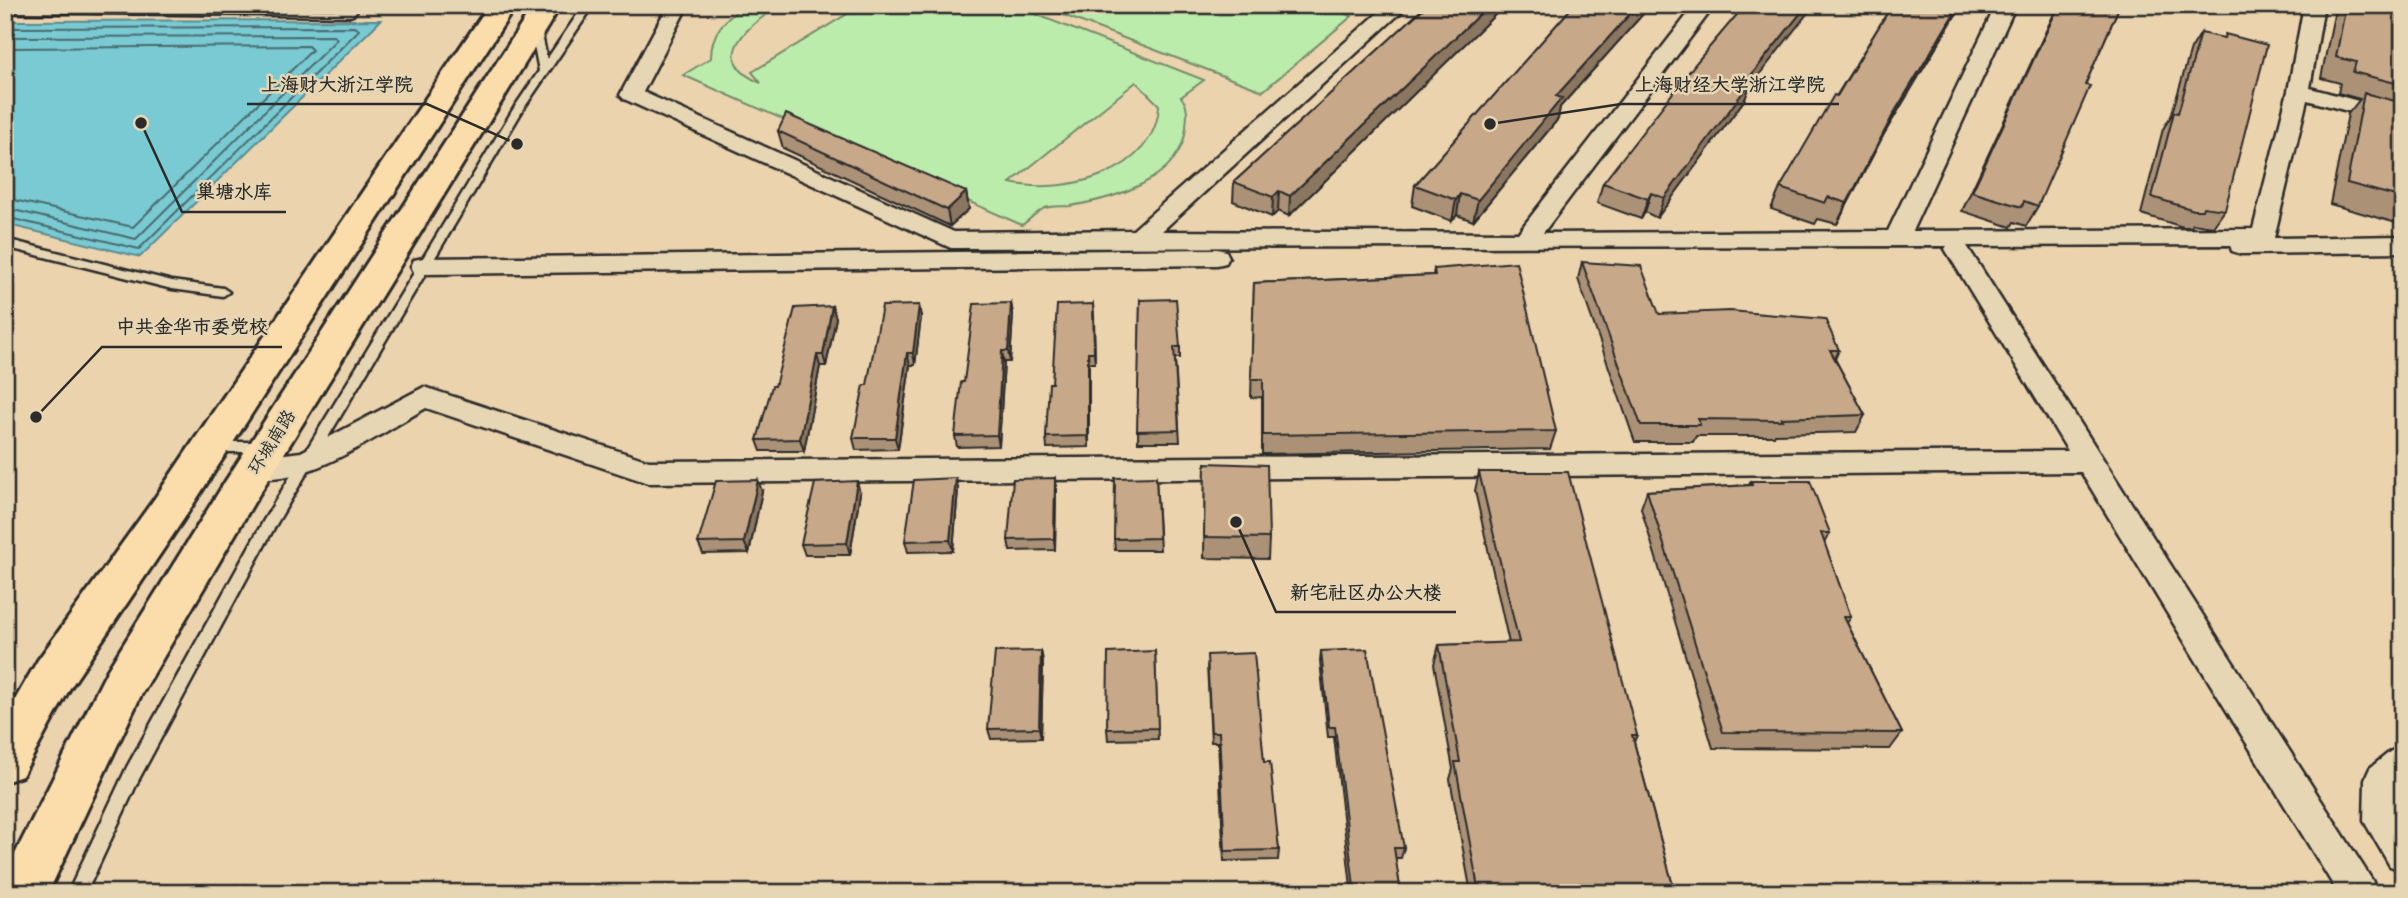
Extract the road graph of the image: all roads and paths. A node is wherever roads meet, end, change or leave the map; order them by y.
1 (356, 5) edge
2 (503, 5) edge
3 (589, 5) edge
4 (678, 5) edge
5 (1399, 5) edge
6 (1706, 5) edge
7 (2006, 5) edge
8 (2314, 5) edge
9 (5, 9) edge
10 (541, 15) edge
11 (544, 70) junction
12 (2299, 91) junction
13 (2403, 120) edge
14 (2403, 234) edge
15 (1897, 237) junction
16 (2263, 237) junction
17 (1139, 238) junction
18 (1525, 241) junction
19 (5, 243) edge
20 (2403, 244) edge
21 (1957, 249) junction
22 (423, 266) junction
23 (223, 292) dead end
24 (210, 447) junction
25 (262, 457) junction
26 (2089, 461) junction
27 (306, 463) junction
28 (5, 761) edge
29 (2403, 762) edge
30 (2403, 854) edge
31 (22, 893) edge
32 (77, 893) edge
33 (2359, 893) edge

1 - 9 lane
2 - 24 main road
3 - 11 lane
4 - 17 street
5 - 17 street
6 - 18 street
7 - 15 street
8 - 12 street
10 - 11 lane
10 - 25 main road, 环城南路
11 - 22 lane
12 - 13 street
12 - 16 street
14 - 16 street
15 - 16 street
15 - 18 street
17 - 18 street
19 - 23 lane
20 - 21 street
21 - 22 street
21 - 26 street
22 - 27 lane
24 - 25 lane
24 - 28 main road
25 - 27 street
25 - 31 main road, 环城南路
26 - 27 street
26 - 33 street
27 - 32 lane
29 - 30 street

